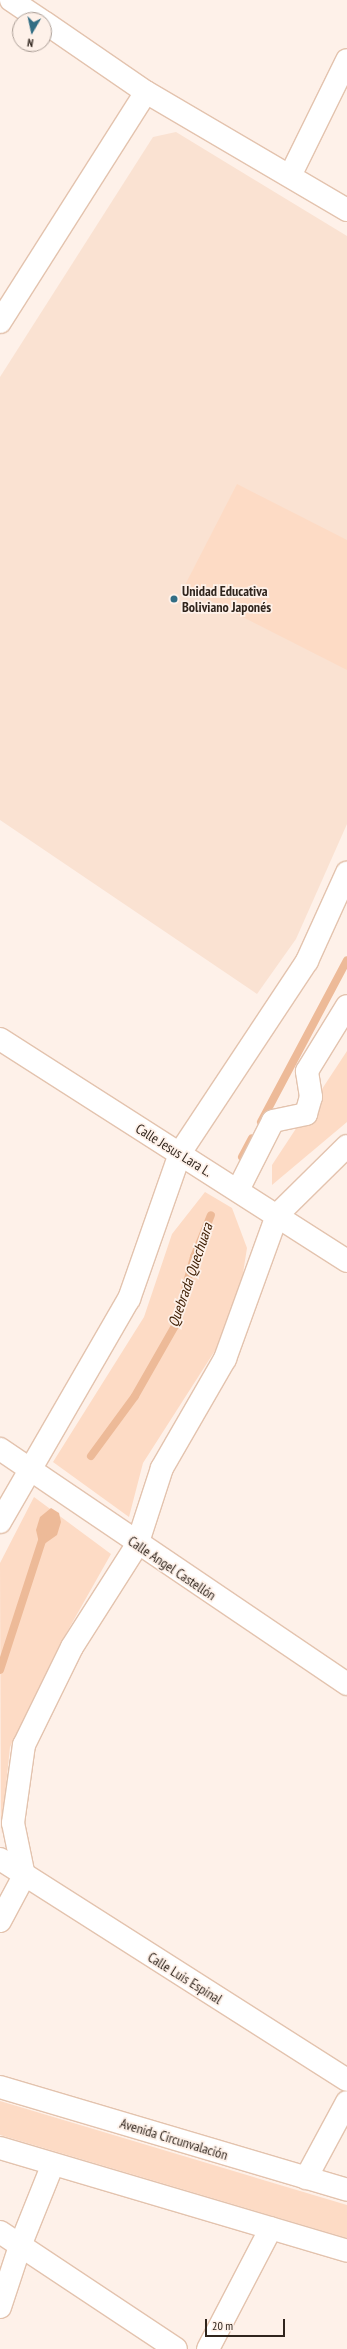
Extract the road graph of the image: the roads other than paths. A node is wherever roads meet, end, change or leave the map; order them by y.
1 (12, 0) edge
2 (29, 12) edge
3 (52, 27) edge
4 (347, 60) edge
5 (146, 92) junction
6 (290, 176) junction
7 (347, 210) edge
8 (0, 322) edge
9 (347, 873) edge
10 (347, 1006) edge
11 (0, 1039) edge
12 (347, 1146) edge
13 (180, 1154) junction
14 (238, 1190) junction
15 (277, 1215) junction
16 (347, 1262) edge
17 (0, 1449) edge
18 (29, 1468) junction
19 (0, 1522) edge
20 (137, 1545) junction
21 (347, 1684) edge
22 (0, 1859) edge
23 (24, 1876) junction
24 (0, 1921) edge
25 (347, 2080) edge
26 (0, 2087) edge
27 (347, 2102) edge
28 (0, 2148) edge
29 (54, 2164) junction
30 (306, 2178) junction
31 (347, 2190) edge
32 (271, 2228) junction
33 (0, 2232) edge
34 (20, 2246) junction
35 (347, 2251) edge
36 (0, 2307) edge
37 (176, 2349) edge
38 (208, 2349) edge

1 - 2 street
3 - 5 street
4 - 6 street
5 - 6 street
5 - 8 street
6 - 7 street
9 - 13 street
10 - 14 street
11 - 13 street, Calle Jesus Lara L.
12 - 15 street
13 - 14 street, Calle Jesus Lara L.
13 - 18 street
14 - 15 street, Calle Jesus Lara L.
15 - 16 street, Calle Jesus Lara L.
15 - 20 street
17 - 18 street, Calle Angel Castellón
18 - 19 street
18 - 20 street, Calle Angel Castellón
20 - 21 street, Calle Angel Castellón
20 - 23 street
22 - 23 street, Calle Luis Espinal
23 - 24 street
23 - 25 street, Calle Luis Espinal
26 - 30 street, Avenida Circunvalación
27 - 30 street
28 - 29 street
29 - 32 street
29 - 34 street
30 - 31 street, Avenida Circunvalación
32 - 35 street
32 - 38 street
33 - 34 street
34 - 36 street
34 - 37 street

